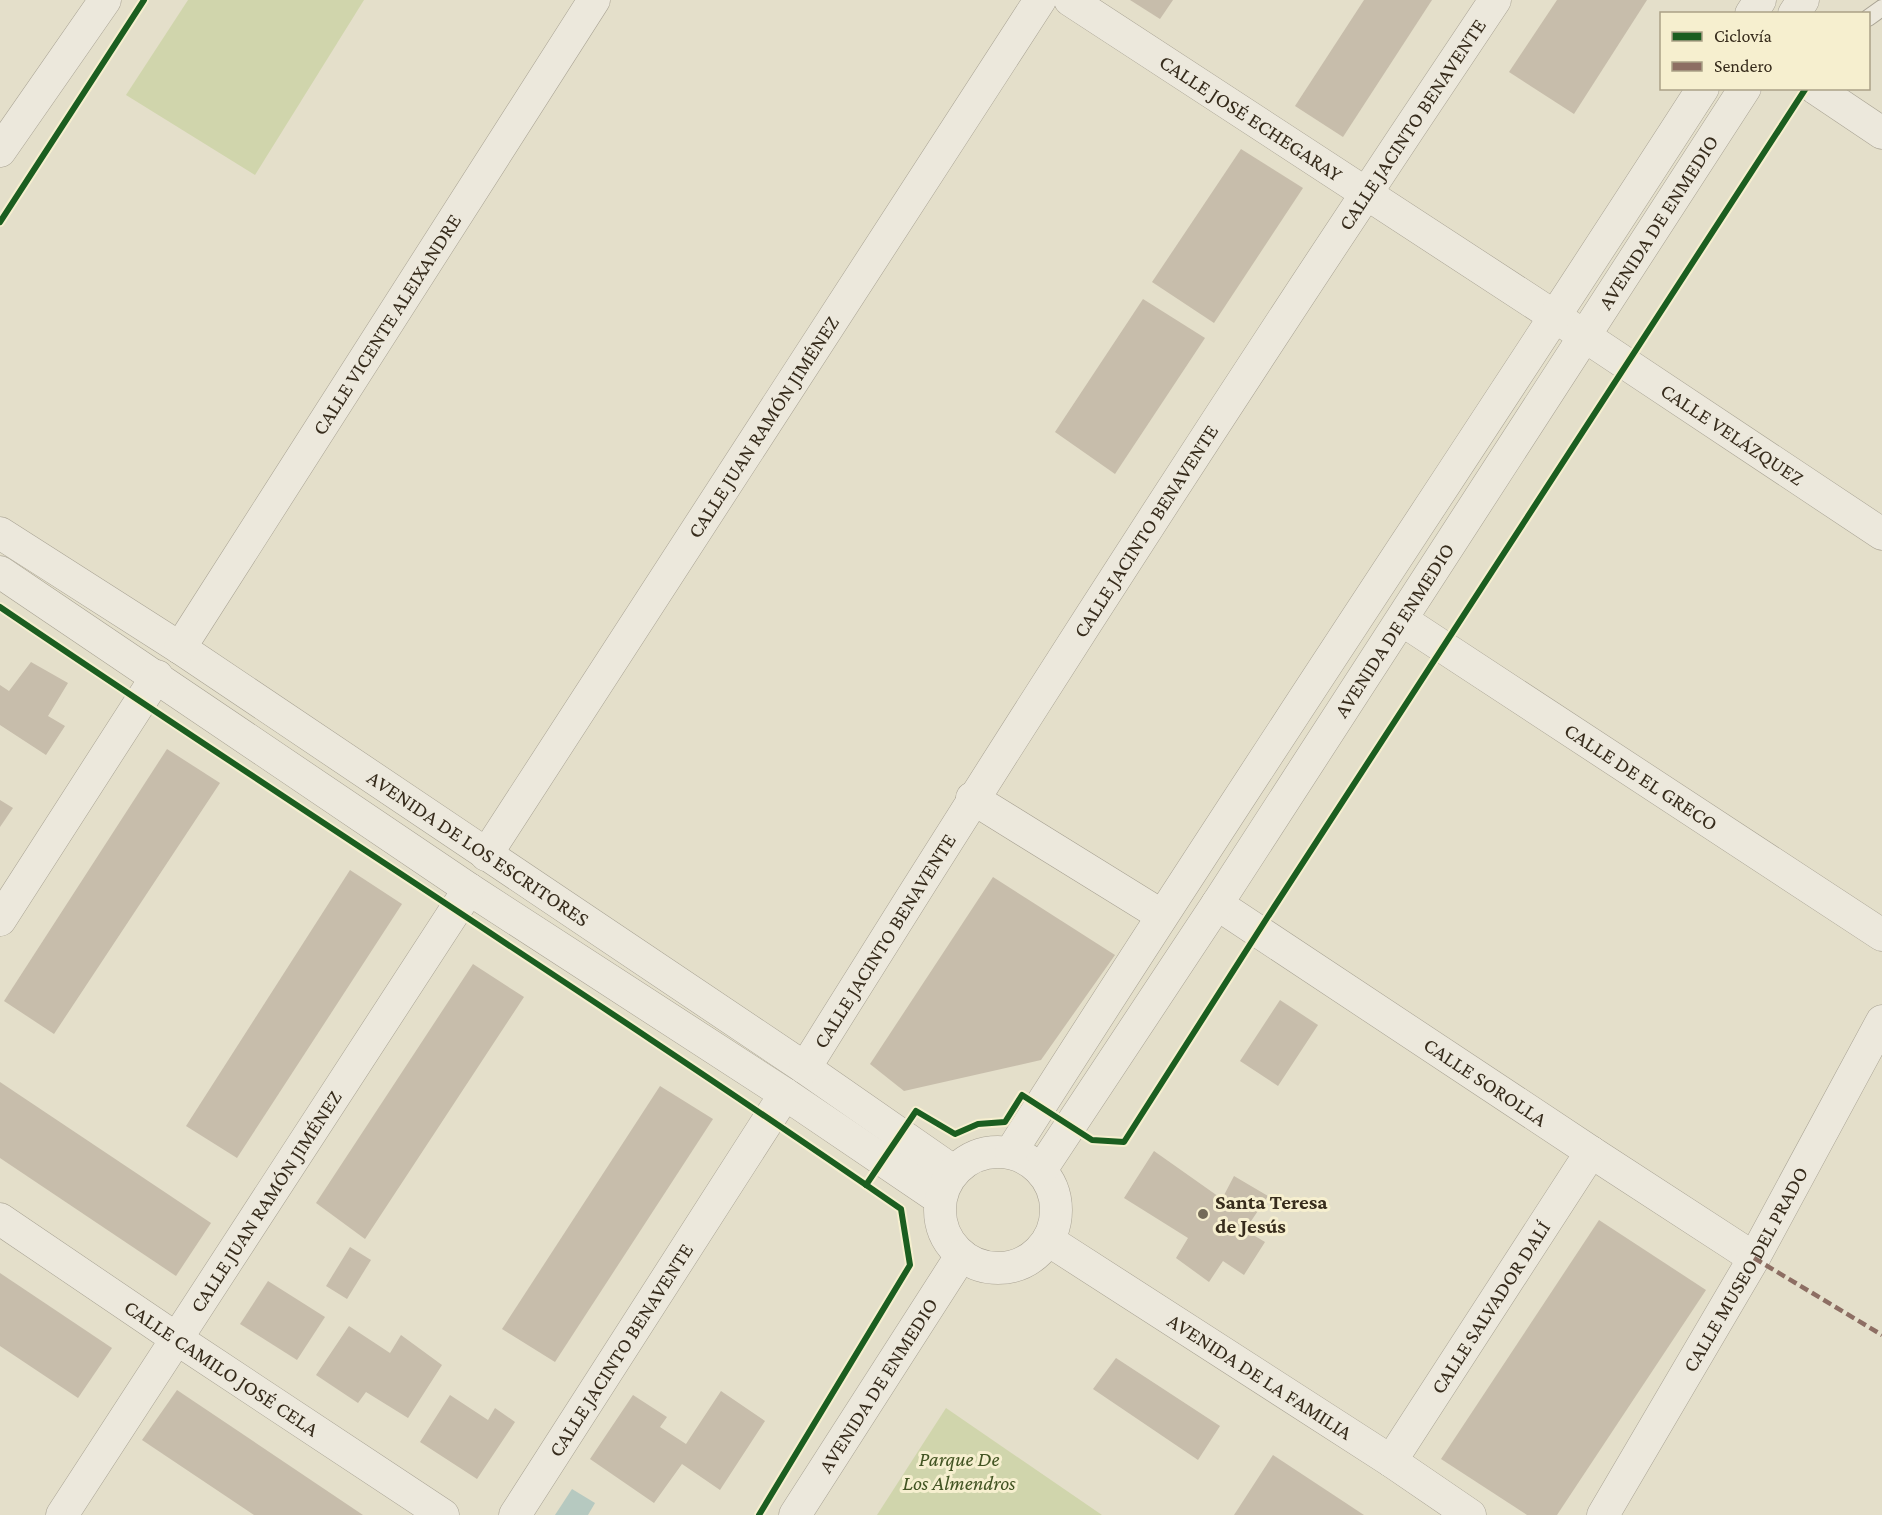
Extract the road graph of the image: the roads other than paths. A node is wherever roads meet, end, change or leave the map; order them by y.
1 (105, 0) edge
2 (594, 0) edge
3 (1040, 0) edge
4 (1070, 0) edge
5 (1495, 0) edge
6 (1882, 8) edge
7 (1870, 17) edge
8 (1702, 90) edge
9 (1744, 90) edge
10 (1818, 90) edge
11 (1882, 133) edge
12 (0, 151) edge
13 (1365, 194) junction
14 (1556, 318) junction
15 (1583, 336) junction
16 (0, 533) edge
17 (1882, 534) edge
18 (0, 572) edge
19 (1402, 620) junction
20 (180, 648) junction
21 (157, 676) junction
22 (972, 798) junction
23 (486, 855) junction
24 (469, 889) junction
25 (1217, 904) junction
26 (1161, 915) junction
27 (0, 920) edge
28 (1882, 935) edge
29 (1882, 1021) edge
30 (805, 1068) junction
31 (785, 1094) junction
32 (1011, 1152) junction
33 (1591, 1152) junction
34 (1041, 1170) junction
35 (953, 1171) junction
36 (940, 1199) junction
37 (0, 1220) edge
38 (1048, 1240) junction
39 (961, 1256) junction
40 (1754, 1258) junction
41 (177, 1339) junction
42 (1391, 1461) junction
43 (62, 1515) edge
44 (443, 1515) edge
45 (515, 1515) edge
46 (795, 1515) edge
47 (1470, 1515) edge
48 (1603, 1515) edge

1 - 12 street
2 - 20 street, CALLE VICENTE ALEIXANDRE
3 - 23 street, CALLE JUAN RAMÓN JIMÉNEZ
4 - 13 street, CALLE JOSÉ ECHEGARAY
5 - 13 street, CALLE JACINTO BENAVENTE
6 - 7 lane
8 - 14 street, AVENIDA DE ENMEDIO
9 - 15 street, AVENIDA DE ENMEDIO
10 - 11 street
13 - 14 street, CALLE JOSÉ ECHEGARAY
13 - 22 street, CALLE JACINTO BENAVENTE
14 - 15 street, CALLE JOSÉ ECHEGARAY
14 - 26 street, AVENIDA DE ENMEDIO
15 - 17 street, CALLE VELÁZQUEZ
15 - 19 street, AVENIDA DE ENMEDIO
16 - 20 street, AVENIDA DE LOS ESCRITORES
18 - 21 street, AVENIDA DE LOS ESCRITORES
19 - 25 street, AVENIDA DE ENMEDIO
19 - 28 street, CALLE DE EL GRECO
20 - 23 street, AVENIDA DE LOS ESCRITORES
21 - 24 street, AVENIDA DE LOS ESCRITORES
21 - 27 street
22 - 26 street
22 - 30 street, CALLE JACINTO BENAVENTE
23 - 30 street, AVENIDA DE LOS ESCRITORES
24 - 31 street, AVENIDA DE LOS ESCRITORES
24 - 41 street, CALLE JUAN RAMÓN JIMÉNEZ
25 - 33 street, CALLE SOROLLA
25 - 34 street, AVENIDA DE ENMEDIO
26 - 32 street, AVENIDA DE ENMEDIO
29 - 40 street, CALLE MUSEO DEL PRADO
30 - 35 street, AVENIDA DE LOS ESCRITORES
31 - 36 street, AVENIDA DE LOS ESCRITORES
31 - 45 street, CALLE JACINTO BENAVENTE
32 - 34 street
32 - 35 street
33 - 40 street, CALLE SOROLLA
33 - 42 street, CALLE SALVADOR DALÍ
34 - 38 street
35 - 36 street
36 - 39 street
37 - 41 street, CALLE CAMILO JOSÉ CELA
38 - 39 street
38 - 42 street, AVENIDA DE LA FAMILIA
39 - 46 street, AVENIDA DE ENMEDIO
40 - 48 street, CALLE MUSEO DEL PRADO
41 - 43 street, CALLE JUAN RAMÓN JIMÉNEZ
41 - 44 street, CALLE CAMILO JOSÉ CELA
42 - 47 street, AVENIDA DE LA FAMILIA

